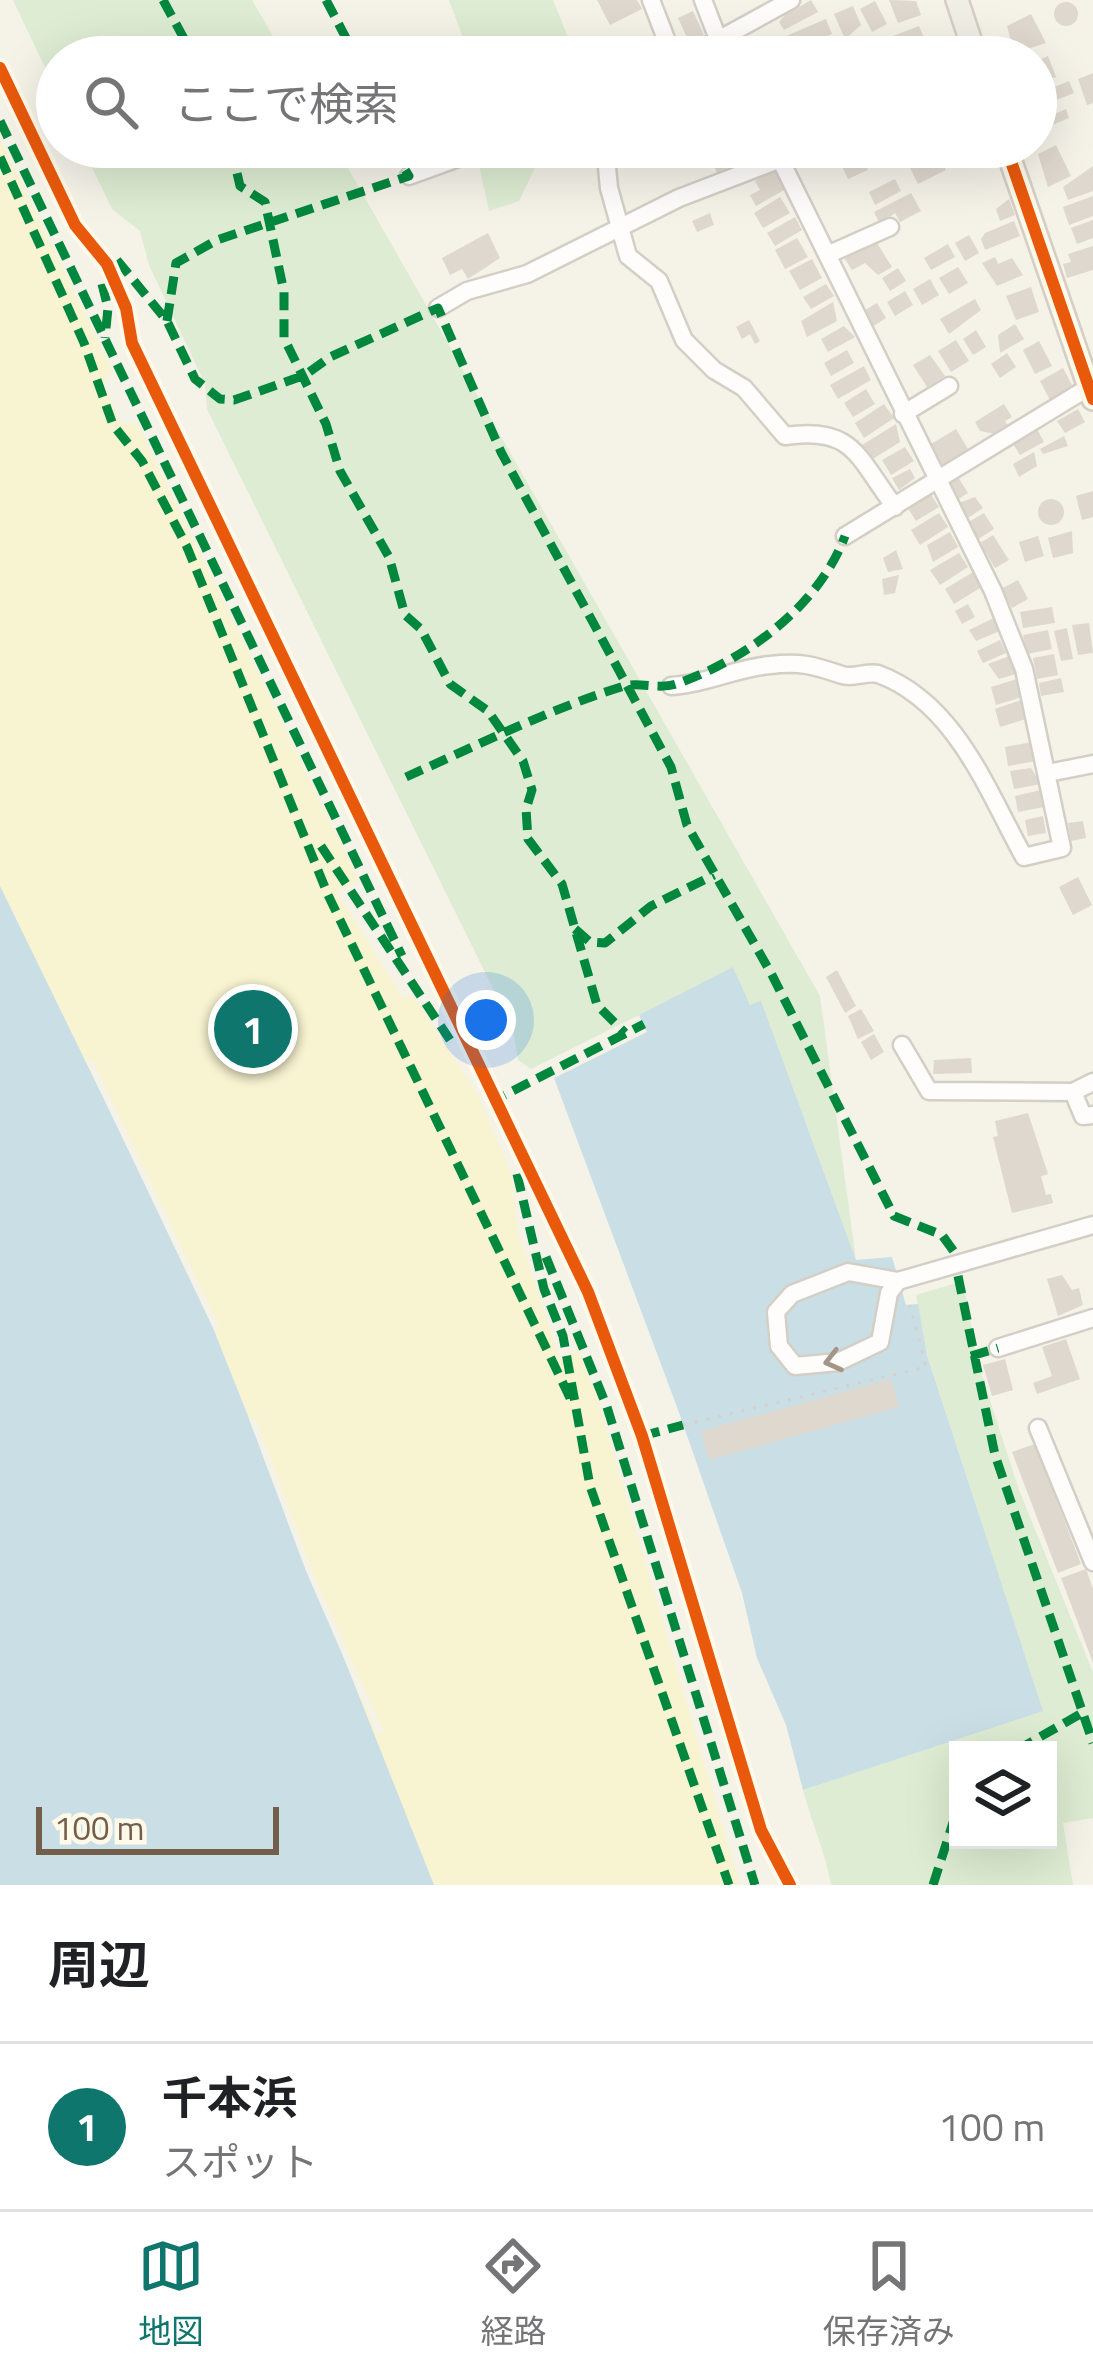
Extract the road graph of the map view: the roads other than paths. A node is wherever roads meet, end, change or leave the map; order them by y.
1 (651, 0) edge
2 (703, 0) edge
3 (791, 0) edge
4 (956, 0) edge
5 (666, 36) edge
6 (716, 36) edge
7 (742, 36) edge
8 (969, 36) edge
9 (431, 168) edge
10 (609, 168) edge
11 (746, 168) edge
12 (785, 168) edge
13 (1013, 168) edge
14 (409, 176) dead end
15 (890, 227) dead end
16 (619, 228) junction
17 (827, 255) junction
18 (438, 308) dead end
19 (949, 386) dead end
20 (1091, 393) edge
21 (904, 414) junction
22 (937, 482) junction
23 (895, 507) junction
24 (845, 536) dead end
25 (671, 686) dead end
26 (1093, 764) edge
27 (1048, 773) junction
28 (902, 1045) dead end
29 (1093, 1082) edge
30 (1073, 1092) junction
31 (1093, 1115) edge
32 (1093, 1226) edge
33 (898, 1281) junction
34 (1093, 1318) edge
35 (998, 1348) dead end
36 (1038, 1428) dead end
37 (1093, 1562) edge

1 - 5 street
2 - 6 street
3 - 7 street
4 - 8 main road
9 - 14 street
10 - 16 street
11 - 16 street
12 - 17 street
13 - 20 main road
15 - 17 street
16 - 18 street
16 - 23 street
17 - 21 street
19 - 21 street
20 - 22 street
21 - 22 street
22 - 23 street
22 - 27 street
23 - 24 street
25 - 27 street
26 - 27 street
28 - 30 street
29 - 30 street
30 - 31 street
32 - 33 street
33 -> 33 street
34 - 35 street
36 - 37 street

